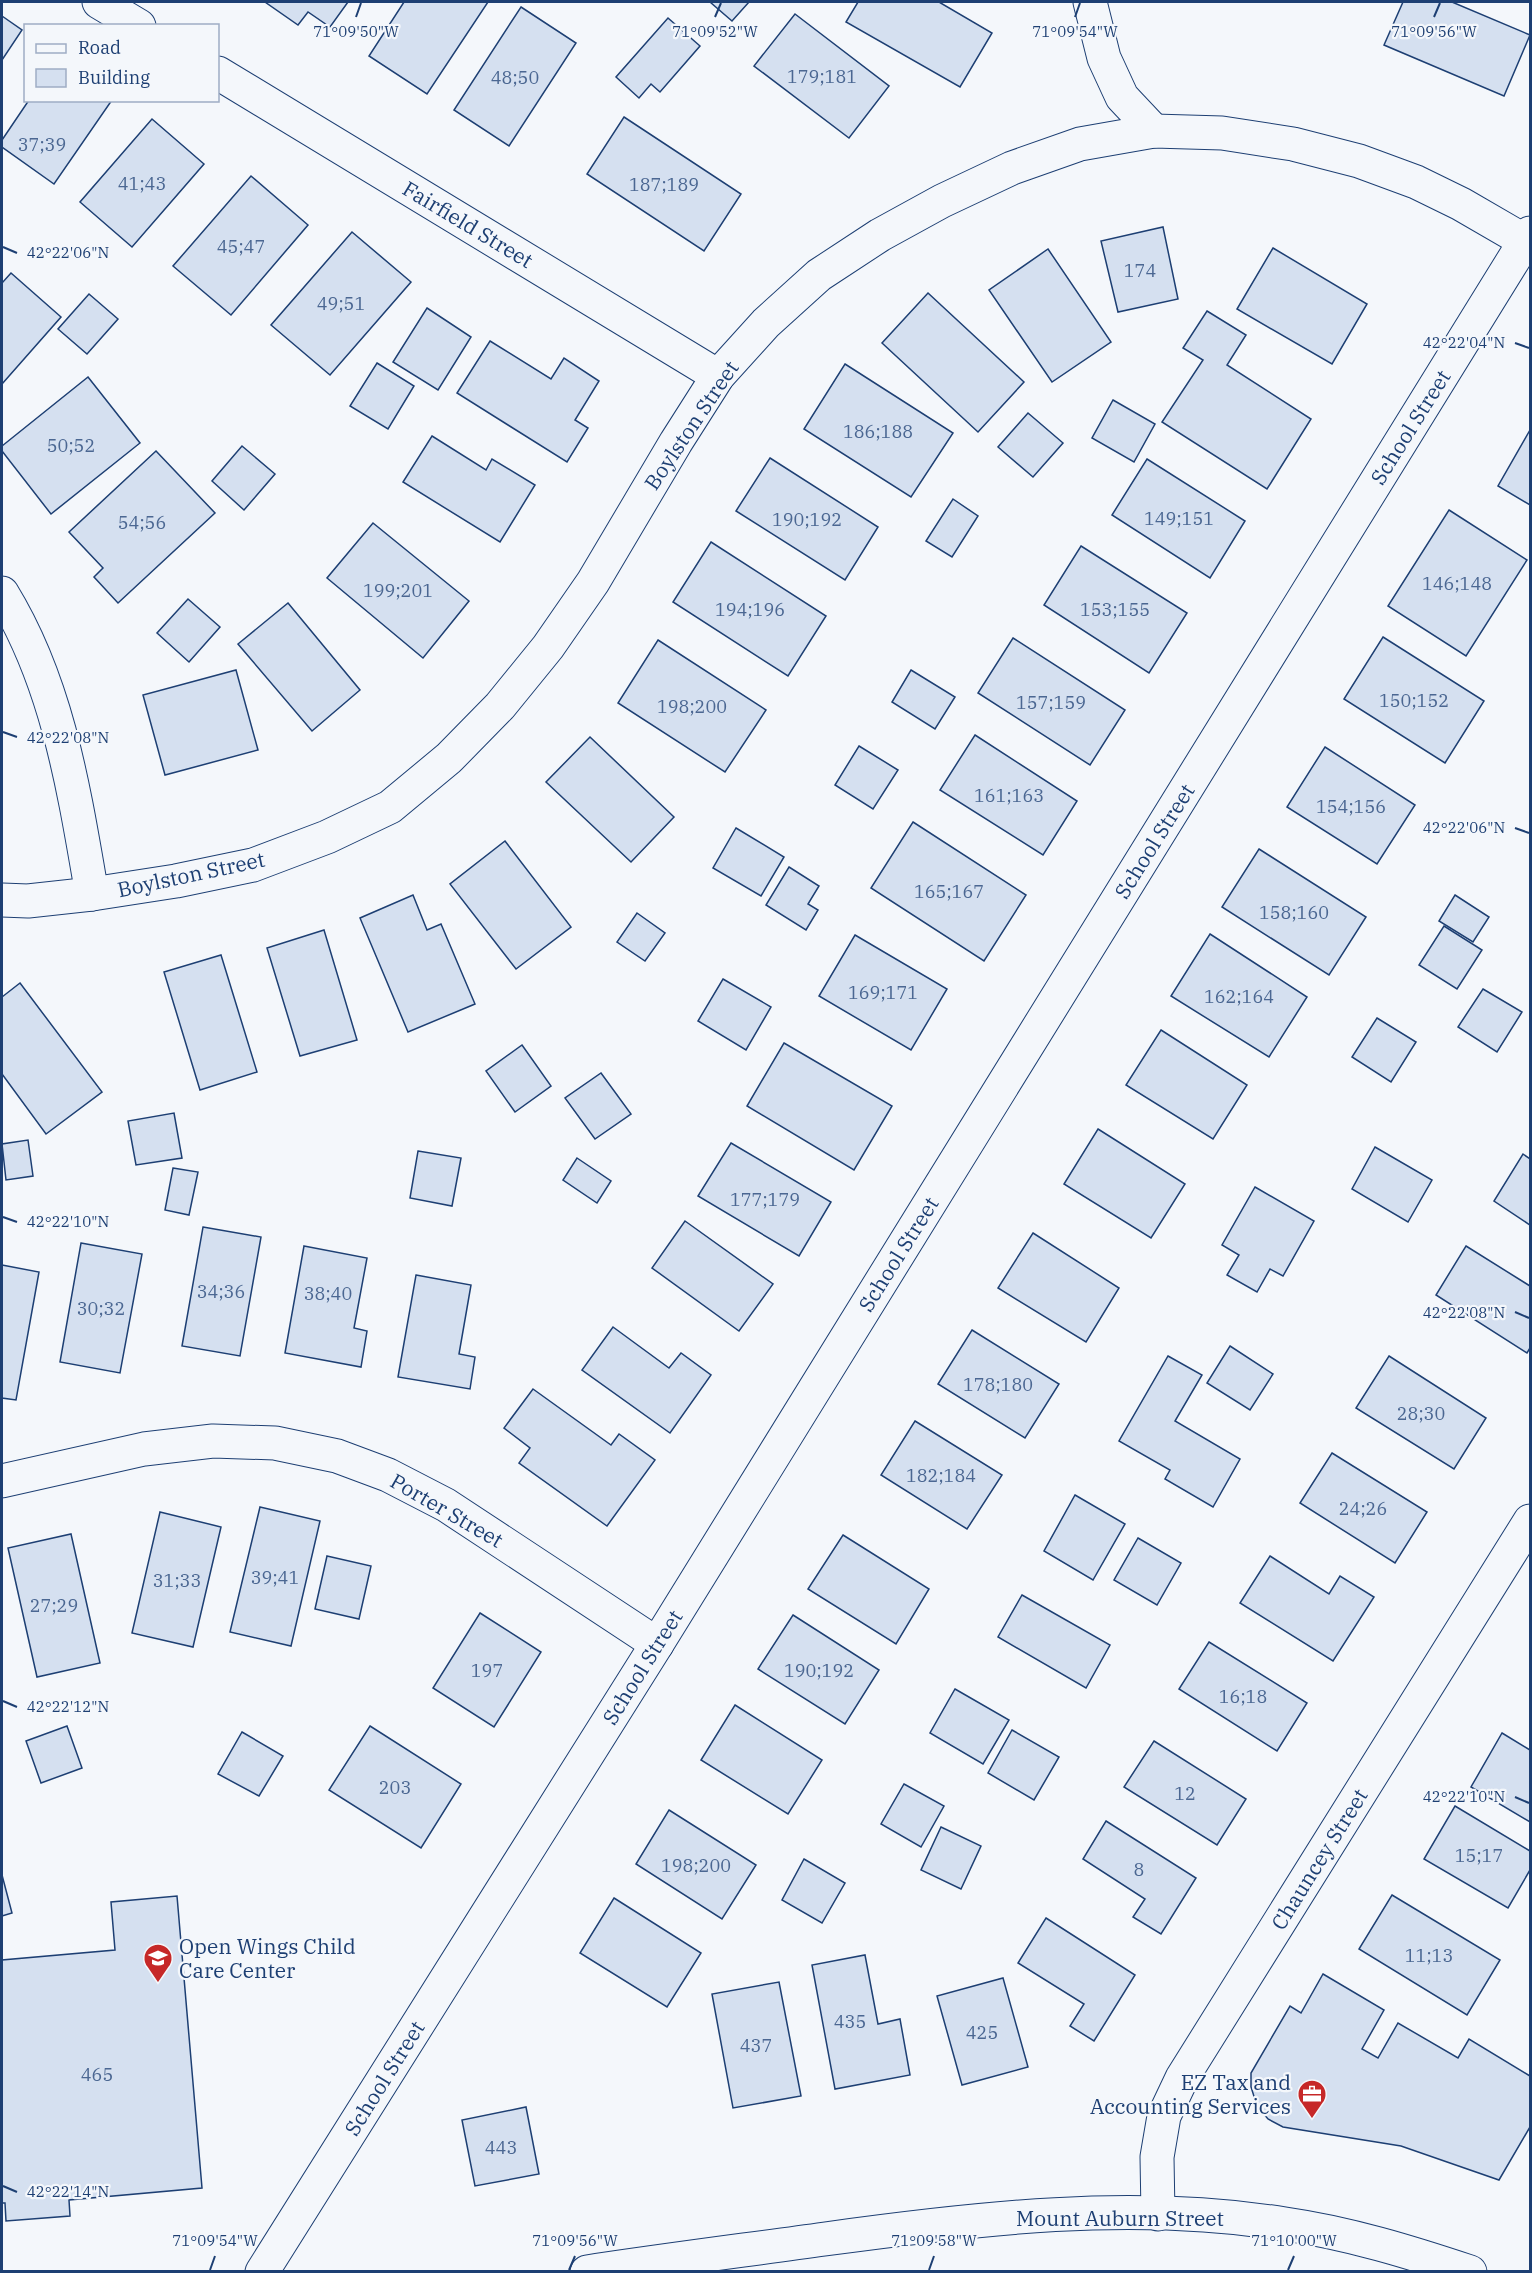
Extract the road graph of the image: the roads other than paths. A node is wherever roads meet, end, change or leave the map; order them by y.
1 (99, 2) edge
2 (1090, 2) edge
3 (136, 24) edge
4 (219, 74) edge
5 (1154, 131) junction
6 (1529, 239) edge
7 (718, 376) junction
8 (2, 593) edge
9 (92, 894) junction
10 (2, 900) edge
11 (2, 1481) edge
12 (1530, 1521) edge
13 (657, 1644) junction
14 (1158, 2214) junction
15 (1449, 2268) edge
16 (262, 2271) edge
17 (587, 2271) edge

1 - 3 street
2 - 5 street
4 - 7 street, Fairfield Street
5 - 6 street, Boylston Street
5 - 7 street, Boylston Street
6 - 13 street, School Street
7 - 9 street, Boylston Street
8 - 9 street
9 - 10 street, Boylston Street
11 - 13 street, Porter Street
12 - 14 street, Chauncey Street
13 - 16 street, School Street
14 - 15 street, Mount Auburn Street
14 - 17 street, Mount Auburn Street

